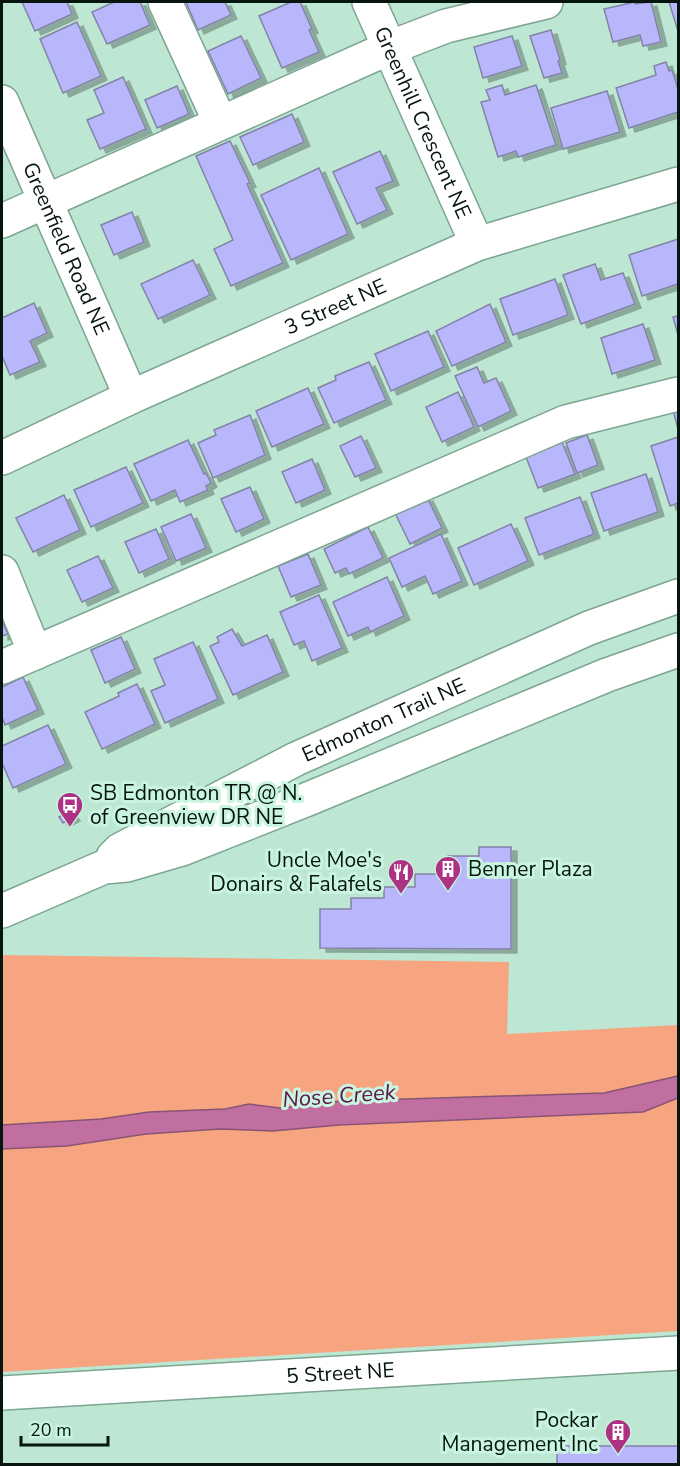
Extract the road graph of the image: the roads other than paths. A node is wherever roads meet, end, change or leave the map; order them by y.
1 (165, 2) edge
2 (369, 2) edge
3 (546, 2) edge
4 (389, 48) junction
5 (2, 102) edge
6 (220, 122) junction
7 (678, 184) edge
8 (45, 201) junction
9 (2, 221) edge
10 (477, 244) junction
11 (678, 394) edge
12 (131, 397) junction
13 (2, 458) edge
14 (2, 572) edge
15 (678, 596) edge
16 (678, 650) edge
17 (35, 653) junction
18 (2, 667) edge
19 (104, 867) junction
20 (2, 911) edge
21 (678, 1353) edge
22 (2, 1394) edge

1 - 6 street
2 - 4 street, Greenhill Crescent NE
3 - 4 street
4 - 6 street
4 - 10 street, Greenhill Crescent NE
5 - 8 street, Greenfield Road NE
6 - 8 street
7 - 10 street, 3 Street NE
8 - 9 street
8 - 12 street, Greenfield Road NE
10 - 12 street, 3 Street NE
11 - 17 street
12 - 13 street, 3 Street NE
14 - 17 street
15 - 19 street, Edmonton Trail NE
16 - 19 street, Edmonton Trail NE
17 - 18 street
19 - 20 street, Edmonton Trail NE
21 - 22 street, 5 Street NE

